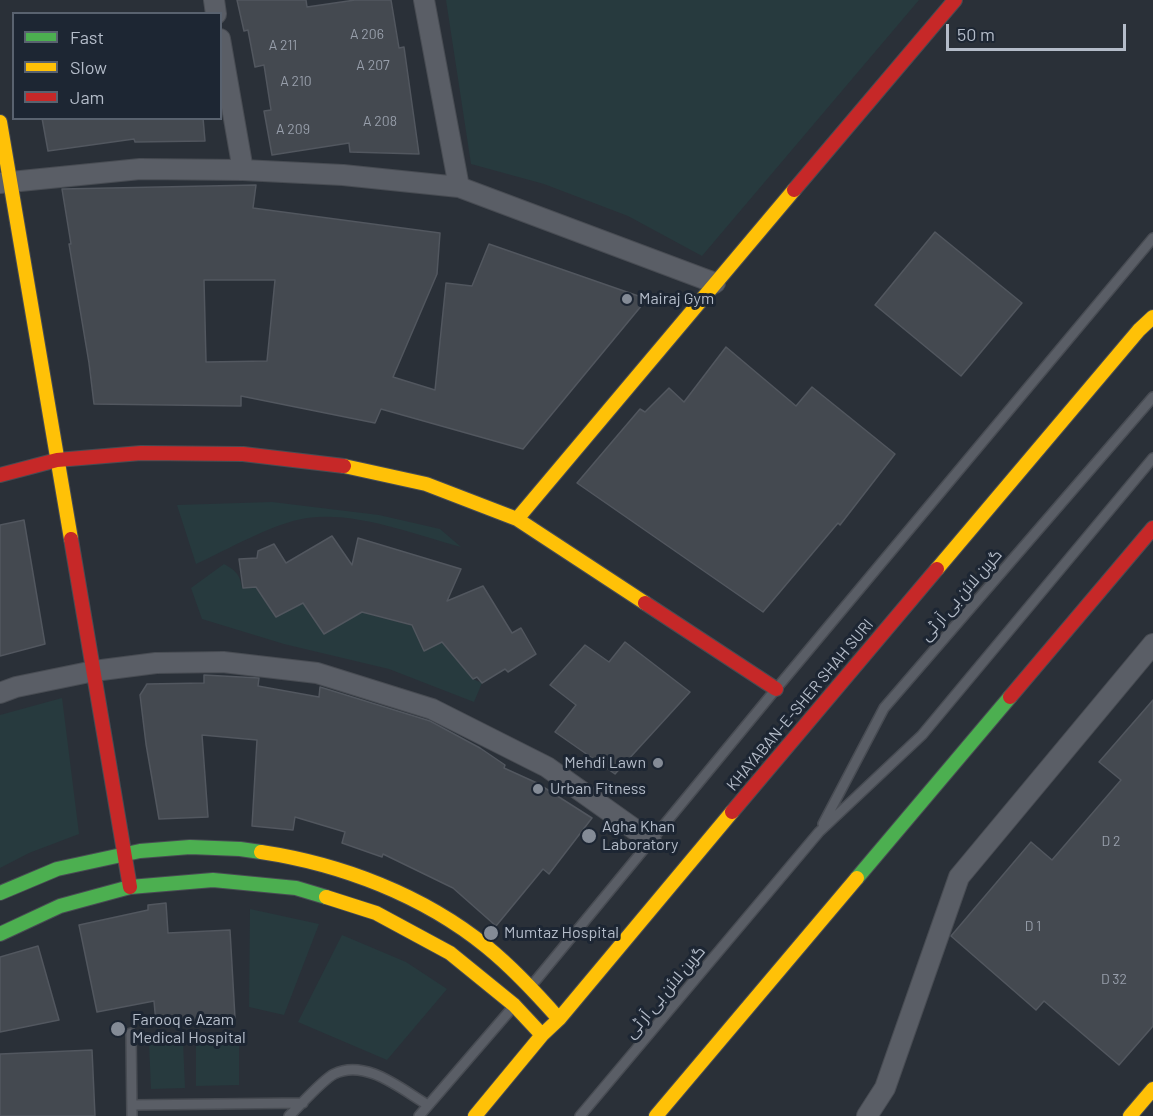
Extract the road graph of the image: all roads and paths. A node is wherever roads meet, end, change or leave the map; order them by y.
1 (424, 0) edge
2 (955, 0) edge
3 (222, 50) edge
4 (0, 122) edge
5 (243, 170) junction
6 (4, 182) edge
7 (459, 187) junction
8 (1153, 238) edge
9 (716, 283) junction
10 (1153, 315) edge
11 (1153, 397) edge
12 (1153, 458) edge
13 (57, 460) junction
14 (0, 475) edge
15 (516, 519) junction
16 (1153, 528) edge
17 (1153, 644) edge
18 (94, 671) junction
19 (776, 689) junction
20 (0, 693) edge
21 (819, 832) junction
22 (651, 842) junction
23 (124, 852) junction
24 (130, 887) junction
25 (0, 893) edge
26 (0, 934) edge
27 (523, 996) junction
28 (559, 1019) junction
29 (131, 1033) dead end
30 (542, 1035) junction
31 (1153, 1089) edge
32 (303, 1103) junction
33 (132, 1105) junction
34 (428, 1105) junction
35 (132, 1116) edge
36 (289, 1116) edge
37 (419, 1116) edge
38 (475, 1116) edge
39 (580, 1116) edge
40 (656, 1116) edge
41 (867, 1116) edge
42 (1130, 1116) edge

1 - 7 street
2 - 9 street
3 - 5 street
4 - 6 street
5 - 6 street
5 - 7 street
6 - 13 street
7 - 9 street
8 - 19 lane
9 - 15 street
10 - 28 street, KHAYABAN-E-SHER SHAH SURI
11 - 21 lane, گرین لائن بی آر ٹی
12 - 21 lane, گرین لائن بی آر ٹی
13 - 14 street
13 - 15 street
13 - 18 street
15 - 19 street
16 - 40 street
17 - 41 street
18 - 20 street
18 - 22 street
18 - 23 street
19 - 22 lane
21 - 39 lane, گرین لائن بی آر ٹی
22 - 27 lane
23 - 24 street
23 - 25 street
23 - 27 street
24 - 26 street
24 - 27 street
27 - 28 street
27 - 30 street
27 - 34 lane
28 - 30 street, KHAYABAN-E-SHER SHAH SURI
29 - 33 lane
30 - 38 street, KHAYABAN-E-SHER SHAH SURI
31 - 42 street
32 - 33 lane
32 - 34 lane
32 - 36 lane
33 - 35 lane
34 - 37 lane

